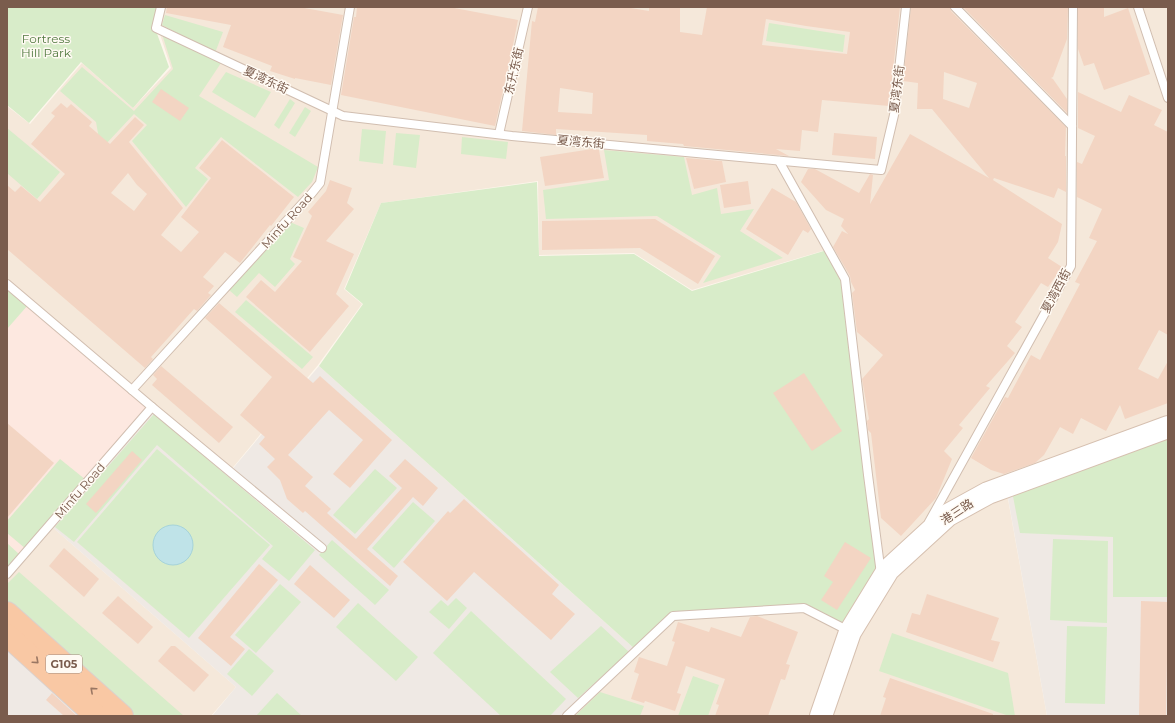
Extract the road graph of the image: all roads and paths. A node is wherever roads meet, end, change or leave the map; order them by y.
1 (161, 7) edge
2 (350, 7) edge
3 (528, 7) edge
4 (906, 7) edge
5 (955, 7) edge
6 (1073, 7) edge
7 (1138, 7) edge
8 (1168, 98) edge
9 (331, 111) junction
10 (1072, 126) junction
11 (499, 134) junction
12 (779, 161) junction
13 (7, 284) edge
14 (132, 390) junction
15 (152, 407) junction
16 (1168, 428) edge
17 (918, 543) junction
18 (322, 548) dead end
19 (7, 574) edge
20 (882, 581) junction
21 (7, 613) edge
22 (850, 632) junction
23 (7, 635) edge
24 (96, 716) edge
25 (122, 716) edge
26 (567, 716) edge
27 (821, 716) edge

1 - 9 lane, 夏湾东街
2 - 9 lane, Minfu Road
3 - 11 lane, 东升东街
4 - 12 lane, 夏湾东街
5 - 10 lane
6 - 10 lane, 夏湾西街
7 - 8 lane
9 - 11 lane, 夏湾东街
9 - 14 lane, Minfu Road
10 - 17 lane, 夏湾西街
11 - 12 lane, 夏湾东街
12 - 20 lane
13 - 14 lane
14 - 15 lane
15 - 18 lane
15 - 19 lane, Minfu Road
16 - 17 main road, 港三路
17 - 20 main road, 港三路
20 - 22 main road, 港三路
25 -> 21 highway, G105
22 - 26 lane
22 - 27 main road, 港三路
23 -> 24 highway, G105

